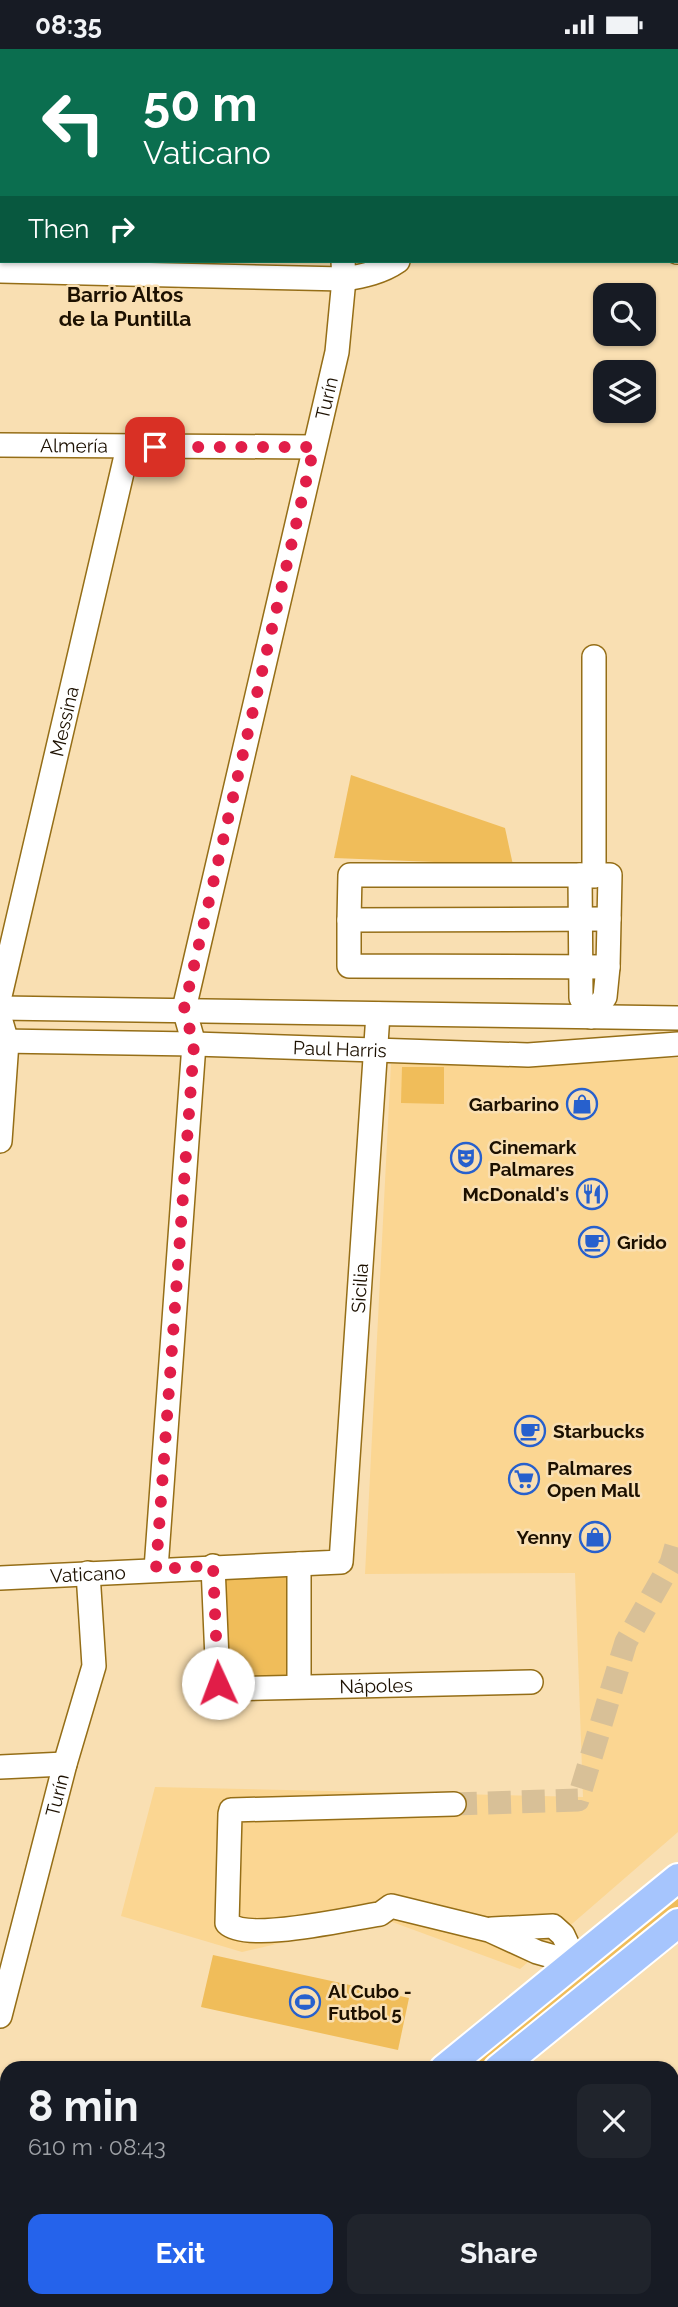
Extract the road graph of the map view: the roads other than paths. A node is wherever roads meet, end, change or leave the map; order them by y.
1 (395, 263) edge
2 (182, 267) edge
3 (344, 270) edge
4 (0, 271) edge
5 (0, 445) edge
6 (128, 447) junction
7 (314, 447) junction
8 (594, 657) dead end
9 (587, 876) junction
10 (609, 919) junction
11 (349, 920) junction
12 (581, 920) junction
13 (581, 967) junction
14 (608, 967) junction
15 (0, 996) edge
16 (0, 1008) edge
17 (184, 1009) junction
18 (378, 1014) junction
19 (591, 1017) junction
20 (0, 1018) edge
21 (678, 1018) edge
22 (3, 1042) edge
23 (194, 1044) junction
24 (678, 1044) edge
25 (376, 1049) junction
26 (593, 1050) junction
27 (0, 1141) edge
28 (341, 1562) joint
29 (299, 1564) junction
30 (213, 1566) junction
31 (156, 1569) junction
32 (88, 1573) junction
33 (0, 1578) edge
34 (531, 1682) dead end
35 (299, 1686) junction
36 (65, 1764) junction
37 (0, 1767) edge
38 (454, 1804) tunnel mouth
39 (678, 1878) edge
40 (678, 1923) edge
41 (8, 1957) edge
42 (576, 1963) junction
43 (597, 1987) junction
44 (0, 2016) edge
45 (454, 2061) edge
46 (508, 2061) edge

1 - 3 street
2 - 3 street
2 - 4 street
3 - 7 street, Turín
5 - 6 street, Almería
6 - 7 street, Almería
6 - 15 street, Messina
7 - 17 street, Turín
8 - 9 street
9 - 10 street
9 - 11 street
9 - 12 street
10 - 12 street
10 - 14 street
11 - 12 street
11 - 13 street
12 - 13 street
13 - 14 street
13 - 19 street
14 - 19 street
16 - 17 street, Paul Harris
17 - 18 street, Paul Harris
17 - 23 street, Turín
18 - 19 street, Paul Harris
18 - 25 street, Sicilia
19 - 21 street, Paul Harris
19 - 26 street
20 - 22 street
22 - 23 street, Paul Harris
22 - 27 street
23 - 25 street, Paul Harris
23 - 31 street, Turín
24 - 26 street, Paul Harris
25 - 26 street, Paul Harris
25 - 28 street, Sicilia
28 - 29 street, Vaticano
29 - 30 street, Vaticano
29 - 35 street
30 - 31 street, Vaticano
30 - 35 street, Nápoles
31 - 32 street, Vaticano
32 - 33 street, Vaticano
32 - 36 street, Turín
34 - 35 street, Nápoles
36 - 37 street
36 - 41 street, Turín
38 - 42 street
39 - 42 main road
40 - 43 main road
41 - 44 street, Turín
42 - 43 main road
42 - 45 main road
43 - 46 main road

